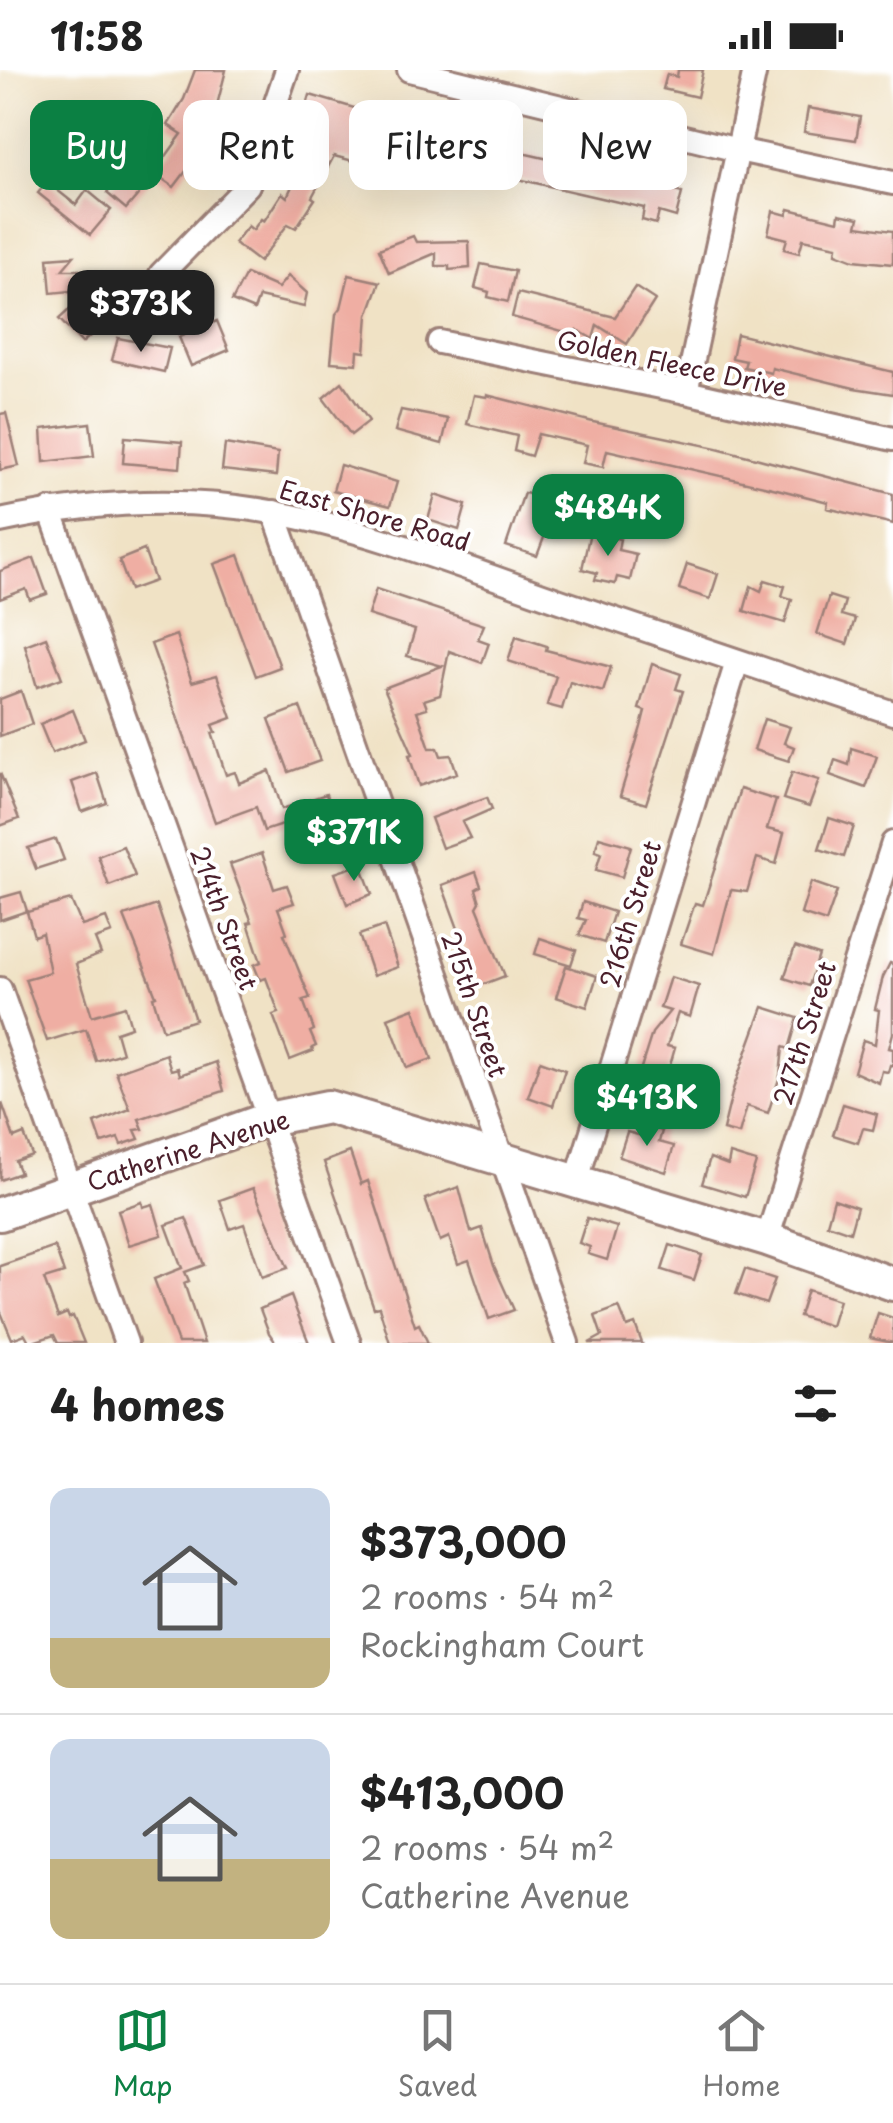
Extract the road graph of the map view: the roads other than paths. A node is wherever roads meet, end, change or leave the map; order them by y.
1 (288, 70) edge
2 (409, 70) edge
3 (756, 70) edge
4 (738, 150) junction
5 (893, 183) edge
6 (161, 274) dead end
7 (439, 342) dead end
8 (686, 392) junction
9 (893, 440) edge
10 (50, 510) junction
11 (274, 512) junction
12 (0, 521) edge
13 (738, 662) junction
14 (893, 712) edge
15 (893, 844) edge
16 (0, 989) edge
17 (268, 1119) junction
18 (500, 1160) junction
19 (576, 1183) junction
20 (69, 1189) junction
21 (0, 1214) edge
22 (767, 1239) junction
23 (893, 1284) edge
24 (126, 1343) edge
25 (349, 1343) edge
26 (567, 1343) edge

1 - 6 street
2 - 4 street
3 - 4 street
4 - 5 street
4 - 8 street
7 - 8 street, Golden Fleece Drive
8 - 9 street, Golden Fleece Drive
10 - 11 street, East Shore Road
10 - 12 street, East Shore Road
10 - 17 street, 214th Street
11 - 13 street, East Shore Road
11 - 18 street, 215th Street
13 - 14 street, East Shore Road
13 - 19 street, 216th Street
15 - 22 street, 217th Street
16 - 20 street
17 - 18 street, Catherine Avenue
17 - 20 street, Catherine Avenue
17 - 25 street, 214th Street
18 - 19 street, Catherine Avenue
18 - 26 street, 215th Street
19 - 22 street, Catherine Avenue
20 - 21 street, Catherine Avenue
20 - 24 street
22 - 23 street, Catherine Avenue

